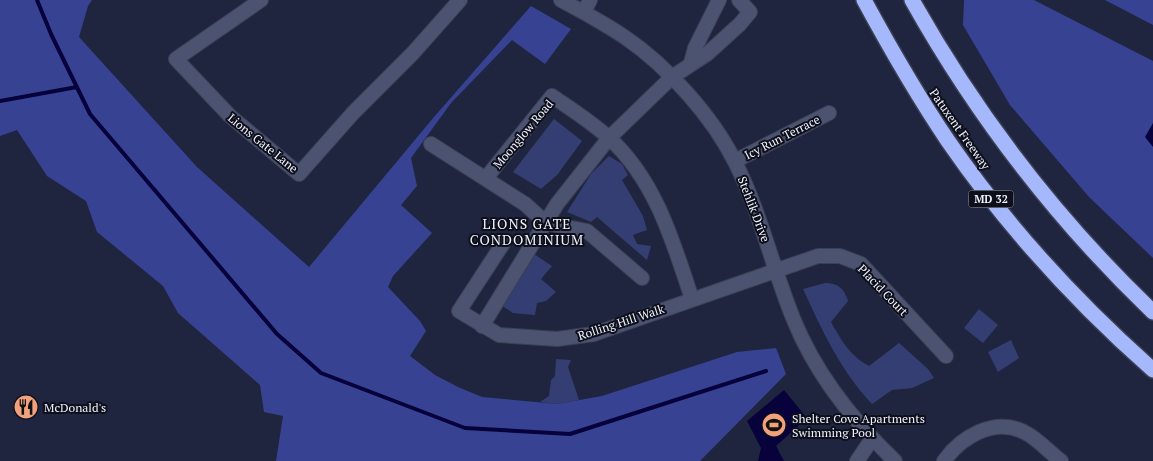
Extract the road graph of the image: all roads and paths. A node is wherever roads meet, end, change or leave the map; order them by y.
1 (261, 0) edge
2 (460, 0) edge
3 (561, 0) edge
4 (719, 0) edge
5 (739, 0) edge
6 (864, 0) edge
7 (912, 0) edge
8 (587, 6) edge
9 (691, 63) junction
10 (672, 77) junction
11 (829, 113) dead end
12 (609, 138) junction
13 (431, 144) dead end
14 (735, 161) junction
15 (486, 178) junction
16 (546, 223) junction
17 (504, 242) dead end
18 (776, 269) junction
19 (642, 278) dead end
20 (692, 299) junction
21 (1153, 312) edge
22 (482, 326) junction
23 (946, 356) dead end
24 (1153, 370) edge
25 (872, 439) junction
26 (857, 461) edge
27 (895, 461) edge
28 (944, 461) edge
29 (1061, 461) edge

1 - 2 street, Lions Gate Lane
3 - 8 street, Stehlik Drive
4 - 9 street
5 - 9 street
6 - 24 highway, Patuxent Freeway / MD 32
7 - 21 highway
8 - 10 street, Stehlik Drive
9 - 10 street
10 - 12 street
10 - 14 street, Stehlik Drive
11 - 14 street, Icy Run Terrace
12 - 15 street, Moonglow Road
12 - 16 street
12 - 20 street
13 - 15 street, Moonglow Road
14 - 18 street, Stehlik Drive
15 - 16 street, Moonglow Road
16 - 19 street
16 - 22 street
17 - 22 street, Rolling Hill Walk
18 - 20 street, Rolling Hill Walk
18 - 23 street, Placid Court
18 - 25 street, Stehlik Drive
20 - 22 street, Rolling Hill Walk
25 - 26 street
25 - 27 street, Stehlik Drive
28 - 29 street

